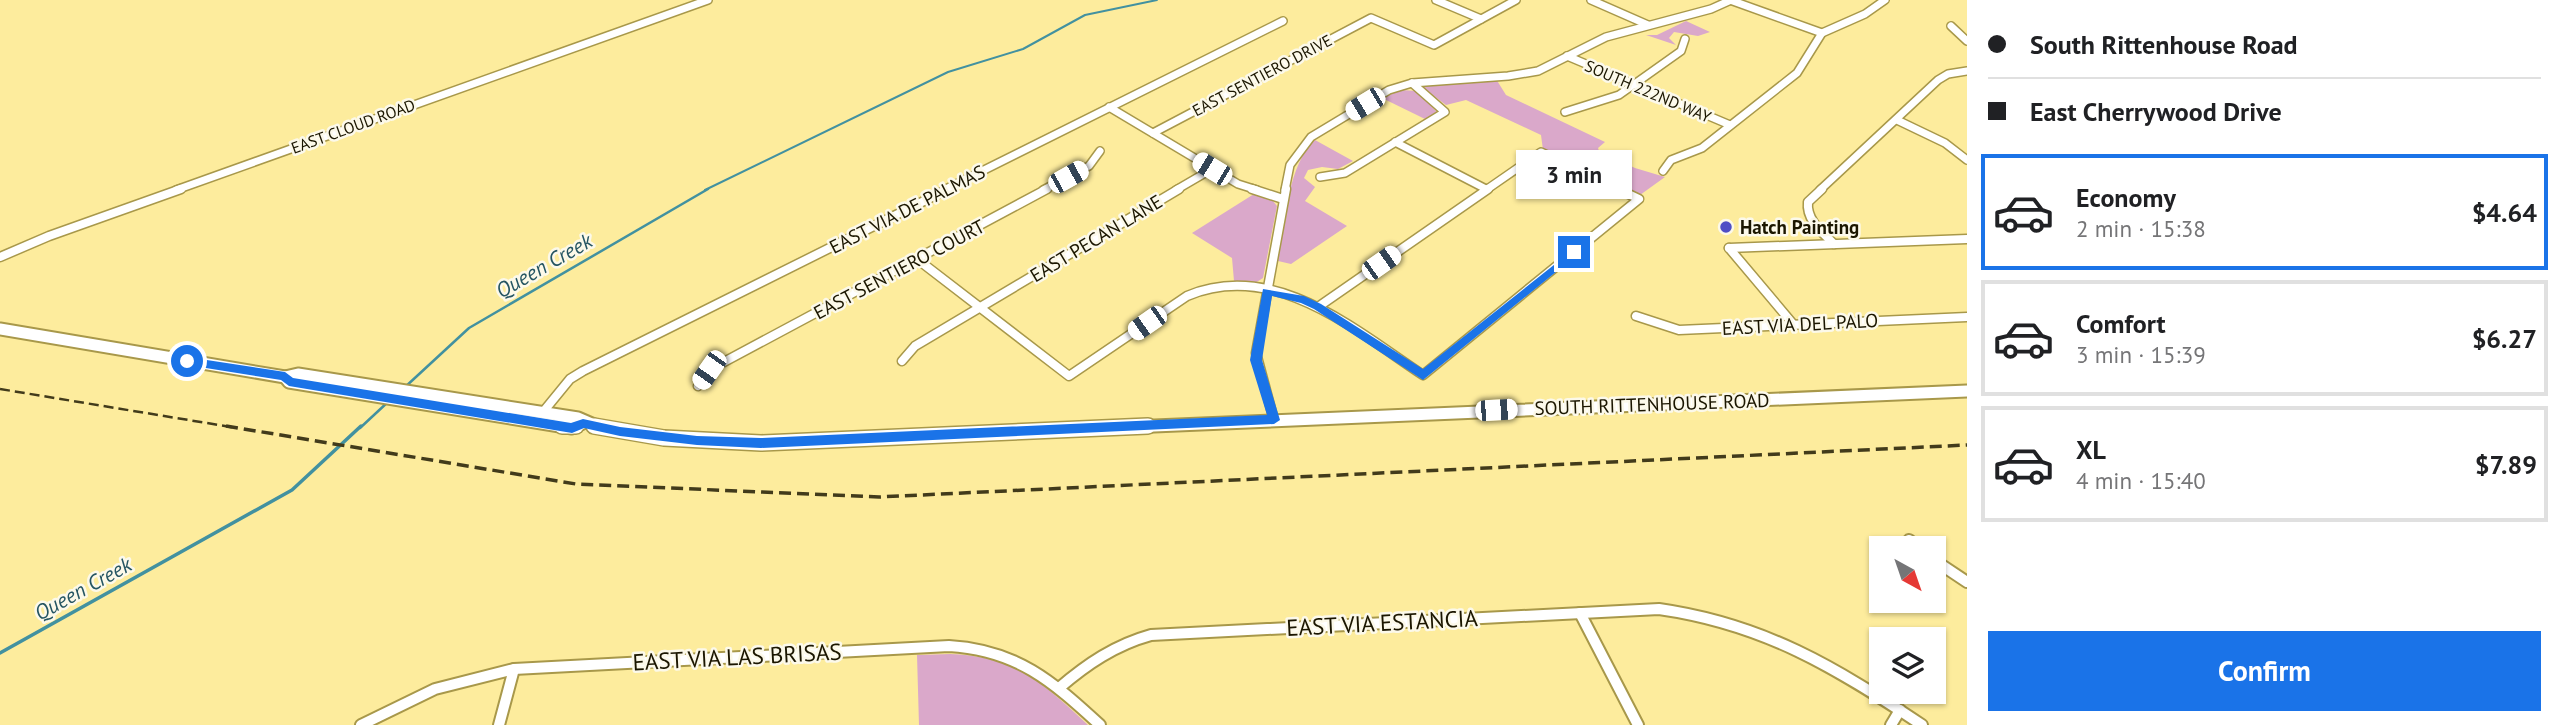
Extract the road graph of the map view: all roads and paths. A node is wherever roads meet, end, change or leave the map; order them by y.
1 (708, 0) edge
2 (1436, 0) edge
3 (1516, 0) edge
4 (1591, 0) edge
5 (1731, 0) edge
6 (1885, 0) edge
7 (1481, 19) junction
8 (1283, 21) dead end
9 (1648, 26) junction
10 (1951, 26) dead end
11 (1822, 33) junction
12 (1685, 39) dead end
13 (1967, 41) edge
14 (1567, 56) junction
15 (1967, 71) edge
16 (1412, 83) junction
17 (1634, 85) junction
18 (1109, 107) junction
19 (1565, 112) dead end
20 (1897, 120) junction
21 (1730, 125) junction
22 (1153, 133) junction
23 (1395, 142) junction
24 (1100, 151) dead end
25 (1967, 160) edge
26 (1212, 169) junction
27 (1663, 171) dead end
28 (1320, 177) dead end
29 (1486, 190) junction
30 (1283, 199) junction
31 (1967, 239) edge
32 (1834, 244) junction
33 (0, 257) edge
34 (916, 259) junction
35 (1267, 291) junction
36 (1318, 307) junction
37 (980, 308) junction
38 (1636, 316) dead end
39 (1967, 317) edge
40 (1793, 324) junction
41 (0, 330) edge
42 (902, 361) dead end
43 (285, 377) joint
44 (698, 386) dead end
45 (1967, 391) edge
46 (456, 405) junction
47 (543, 412) junction
48 (1274, 420) junction
49 (583, 423) junction
50 (1946, 568) edge
51 (1967, 582) edge
52 (1580, 613) junction
53 (514, 669) junction
54 (1059, 688) junction
55 (1900, 710) junction
56 (361, 725) edge
57 (499, 725) edge
58 (1100, 725) edge
59 (1638, 725) edge
60 (1891, 725) edge
61 (1922, 725) edge

1 - 33 street, EAST CLOUD ROAD
2 - 7 street
3 - 7 street
4 - 9 street
5 - 9 street
5 - 11 street
6 - 11 street
7 - 22 street, EAST SENTIERO DRIVE
8 - 18 street, EAST VIA DE PALMAS
9 - 14 street
10 - 13 street
11 - 21 street
12 - 17 street
14 - 16 street
14 - 17 street, SOUTH 222ND WAY
15 - 20 street
16 - 23 street
16 - 30 street
17 - 19 street
17 - 21 street, SOUTH 222ND WAY
18 - 22 street
18 - 47 street, EAST VIA DE PALMAS
20 - 25 street
20 - 32 street
21 - 27 street
22 - 26 street
23 - 28 street
23 - 29 street
24 - 34 street, EAST SENTIERO COURT
26 - 30 street
26 - 37 street, EAST PECAN LANE
29 - 36 street
29 - 36 street
30 - 35 street
31 - 32 street
32 - 40 street
34 - 37 street
34 - 44 street, EAST SENTIERO COURT
35 - 36 street
35 - 37 street
35 - 48 street
37 - 42 street, EAST PECAN LANE
38 - 40 street, EAST VIA DEL PALO
39 - 40 street, EAST VIA DEL PALO
41 - 43 main road, SOUTH RITTENHOUSE ROAD
43 - 46 main road, SOUTH RITTENHOUSE ROAD
45 - 48 main road, SOUTH RITTENHOUSE ROAD
46 - 47 main road, SOUTH RITTENHOUSE ROAD
46 - 49 main road, SOUTH RITTENHOUSE ROAD
47 - 49 main road, SOUTH RITTENHOUSE ROAD
48 - 49 main road, SOUTH RITTENHOUSE ROAD
50 - 51 street
52 - 54 street, EAST VIA ESTANCIA
52 - 55 street, EAST VIA ESTANCIA
52 - 59 street
53 - 54 street, EAST VIA LAS BRISAS
53 - 56 street, EAST VIA LAS BRISAS
53 - 57 street
54 - 58 street, EAST VIA LAS BRISAS
55 - 60 street
55 - 61 street, EAST VIA ESTANCIA

